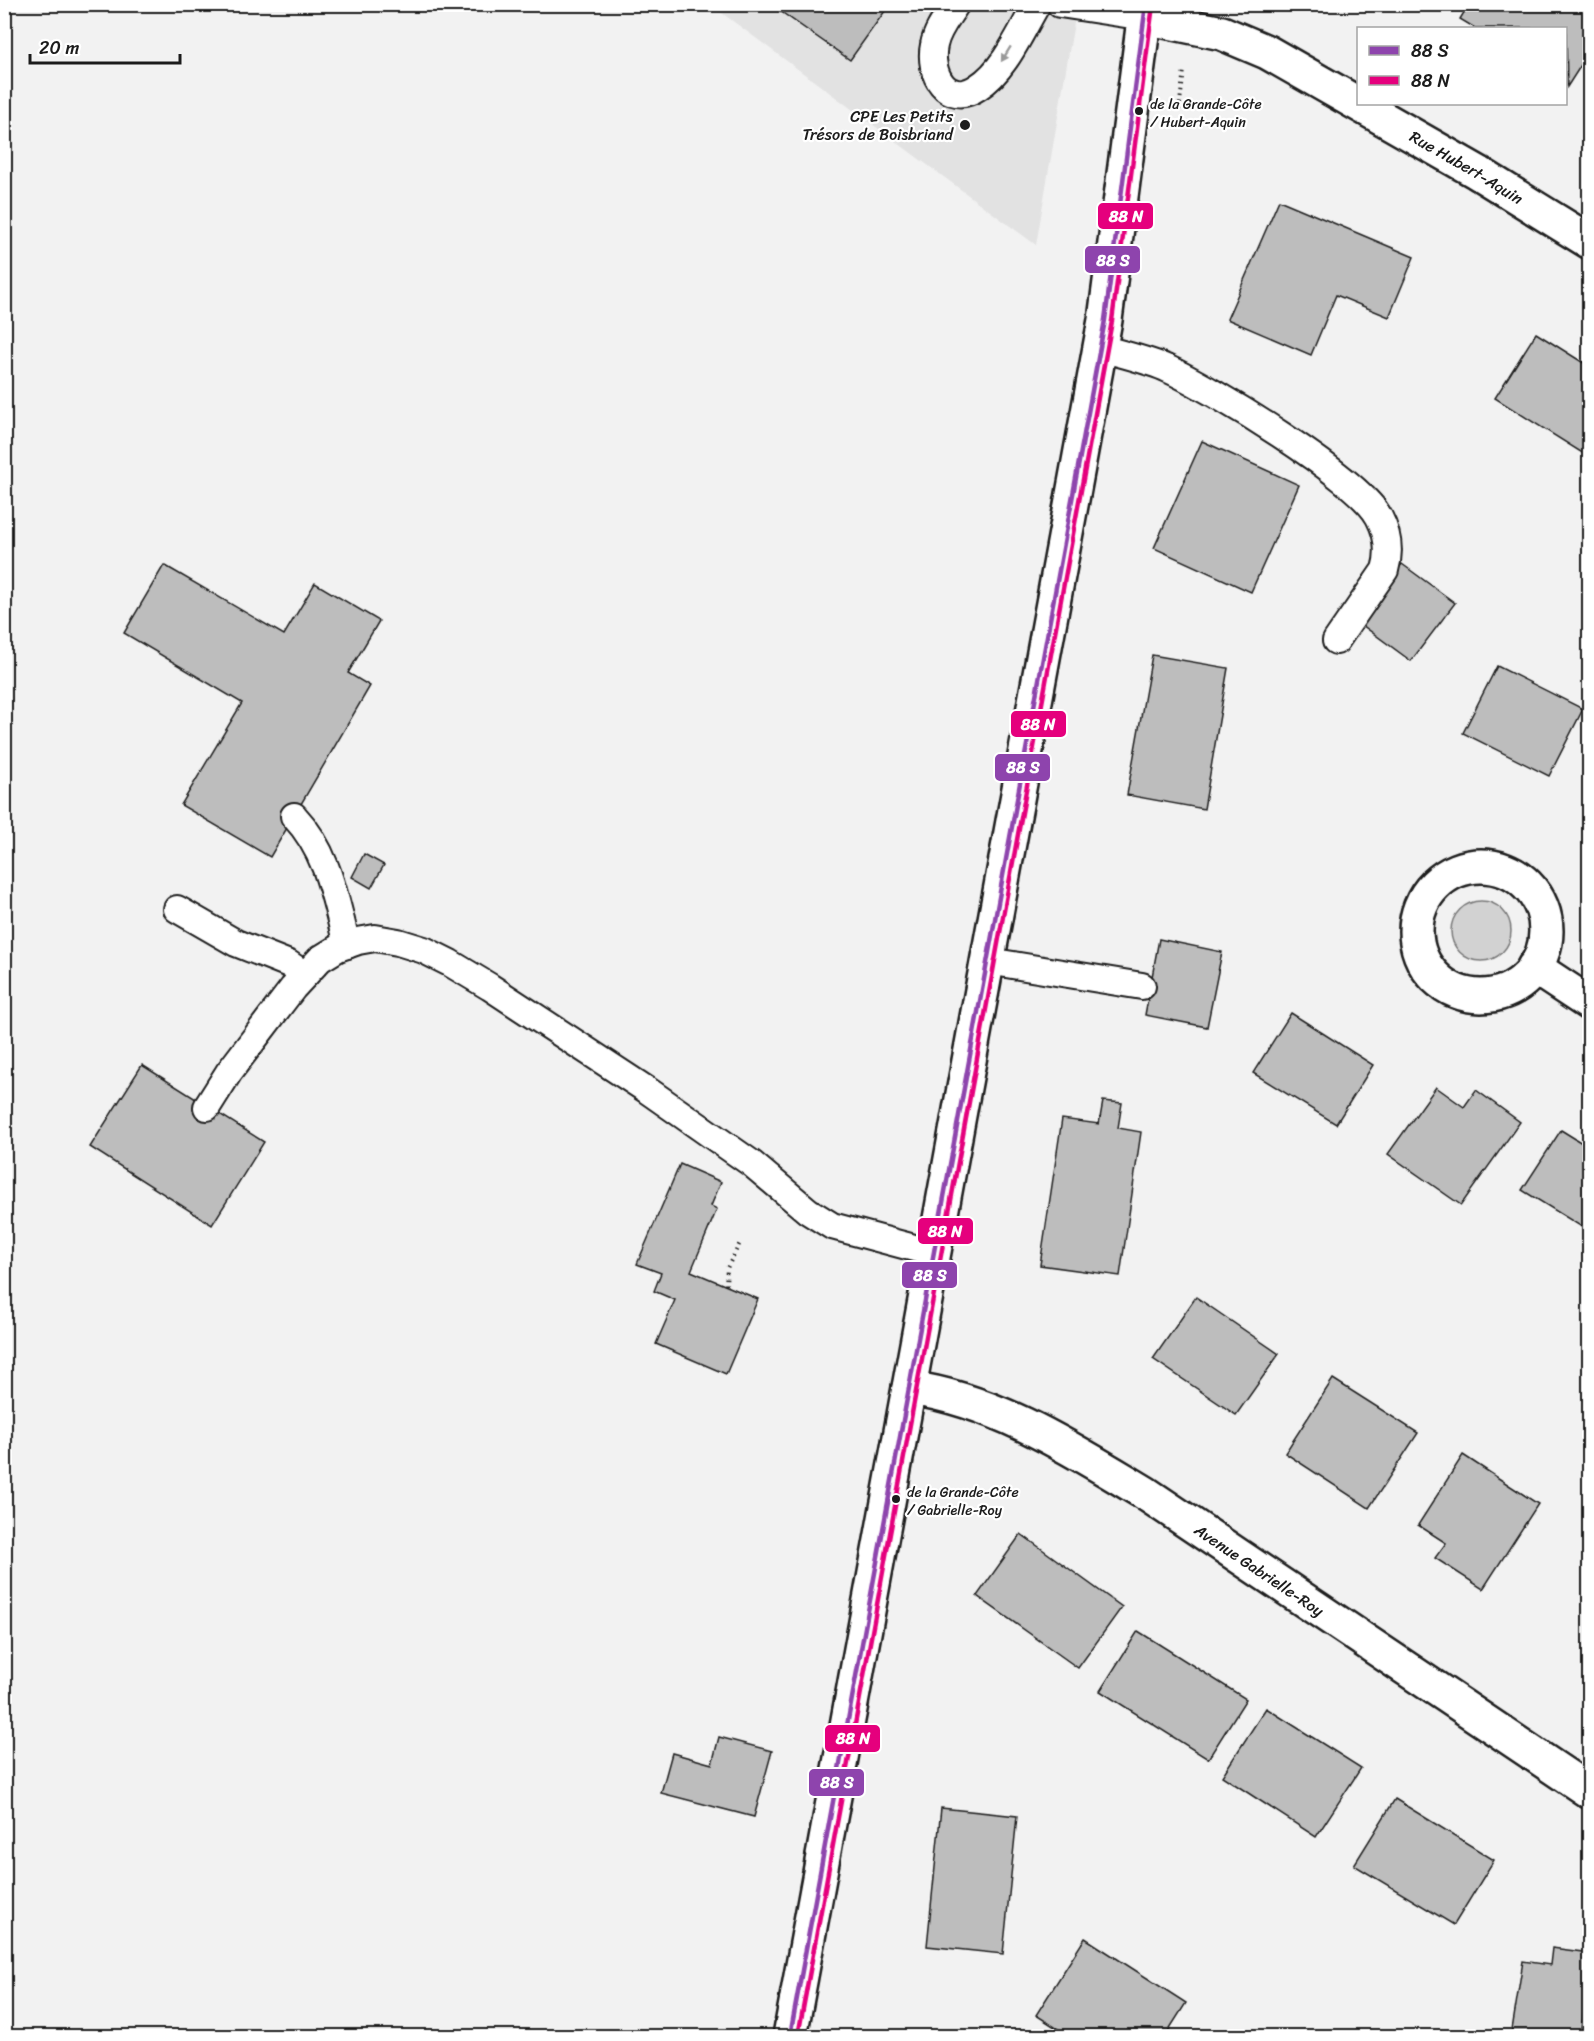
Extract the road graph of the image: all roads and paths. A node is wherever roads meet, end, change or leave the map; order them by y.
1 (956, 4) edge
2 (1037, 4) edge
3 (1060, 4) edge
4 (1145, 11) edge
5 (1357, 103) edge
6 (1360, 105) edge
7 (1590, 242) edge
8 (1100, 348) junction
9 (1336, 641) dead end
10 (294, 816) dead end
11 (177, 909) dead end
12 (347, 945) junction
13 (988, 961) junction
14 (1534, 967) dead end
15 (305, 975) junction
16 (1142, 986) dead end
17 (1590, 1004) edge
18 (207, 1107) dead end
19 (741, 1243) dead end
20 (933, 1253) junction
21 (726, 1285) dead end
22 (909, 1388) junction
23 (1590, 1792) edge
24 (790, 2037) edge

2 -> 1 lane
3 - 4 lane
4 - 5 main road, Rue Hubert-Aquin
4 - 8 main road
6 - 7 main road, Rue Hubert-Aquin
8 - 9 lane
8 - 13 main road
10 - 12 lane
11 - 15 lane
12 - 15 lane
12 - 20 lane
13 - 16 lane
13 - 20 main road
14 - 17 main road
15 - 18 lane
19 - 21 path
20 - 22 main road
22 - 23 main road, Avenue Gabrielle-Roy
22 - 24 main road

